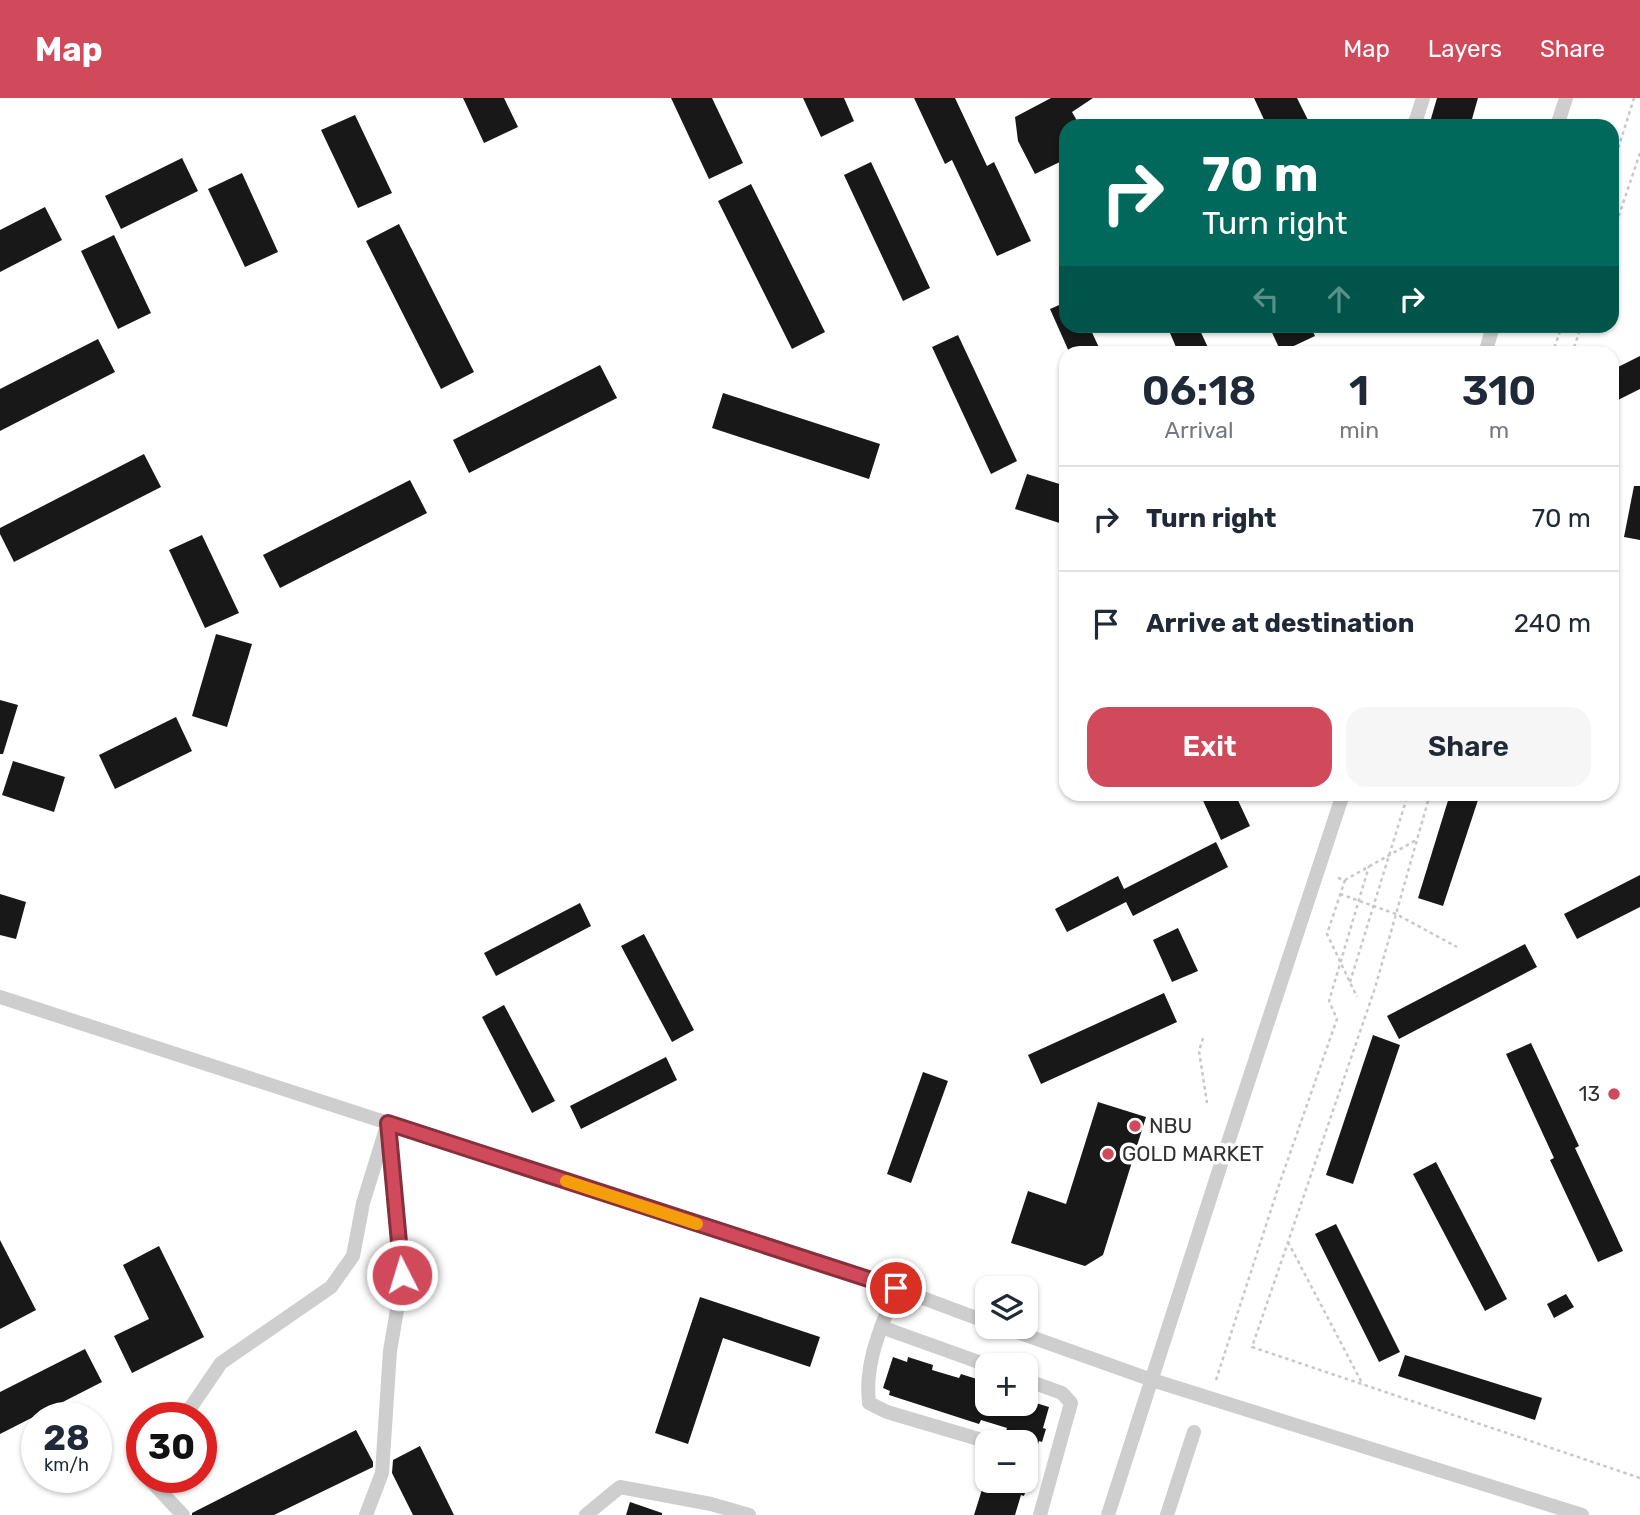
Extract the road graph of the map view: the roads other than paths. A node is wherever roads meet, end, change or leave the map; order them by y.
1 (1423, 98) edge
2 (1566, 98) edge
3 (1417, 119) edge
4 (1559, 119) edge
5 (1341, 801) edge
6 (0, 997) edge
7 (388, 1123) junction
8 (896, 1288) junction
9 (975, 1318) edge
10 (881, 1327) junction
11 (1037, 1339) edge
12 (975, 1361) edge
13 (1153, 1380) junction
14 (1038, 1384) edge
15 (194, 1402) edge
16 (1194, 1432) dead end
17 (975, 1438) edge
18 (162, 1493) edge
19 (183, 1515) edge
20 (366, 1515) edge
21 (586, 1515) edge
22 (749, 1515) edge
23 (1040, 1515) edge
24 (1108, 1515) edge
25 (1167, 1515) edge
26 (1582, 1515) edge

1 - 3 street
2 - 4 street
5 - 13 street
6 - 7 street
7 - 8 street
7 - 15 street
7 - 20 street
8 - 9 street
8 - 10 street
10 - 12 street
10 - 17 street
11 - 13 street
13 - 24 street
13 - 26 street
14 - 23 street
16 - 25 street
18 - 19 street
21 - 22 street

